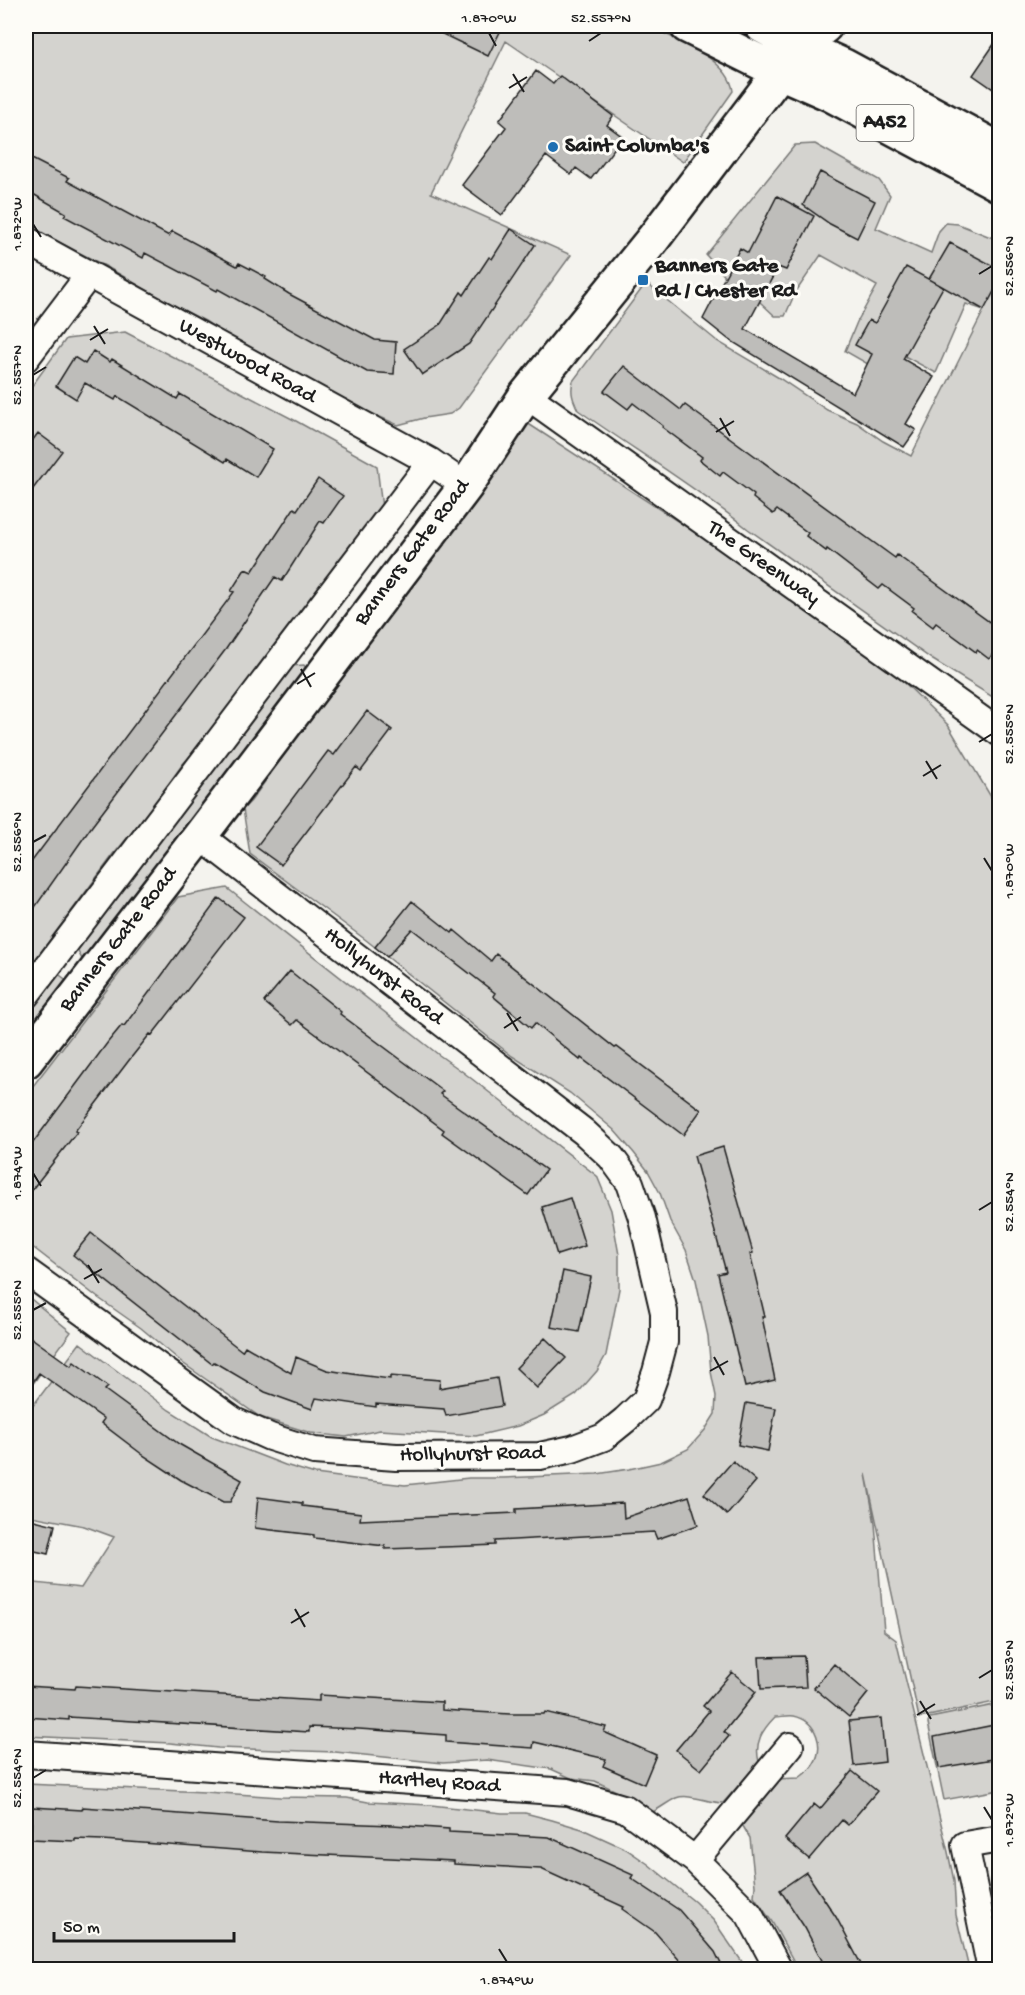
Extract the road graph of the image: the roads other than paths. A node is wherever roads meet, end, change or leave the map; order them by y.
1 (687, 26) edge
2 (762, 26) edge
3 (825, 26) edge
4 (801, 46) junction
5 (780, 72) junction
6 (999, 150) edge
7 (999, 185) edge
8 (26, 240) edge
9 (89, 275) junction
10 (26, 358) edge
11 (526, 395) junction
12 (431, 462) junction
13 (466, 486) junction
14 (999, 733) edge
15 (200, 837) junction
16 (26, 995) edge
17 (26, 1060) edge
18 (26, 1271) edge
19 (790, 1746) dead end
20 (26, 1754) edge
21 (999, 1839) edge
22 (695, 1860) junction
23 (779, 1970) edge
24 (991, 1970) edge

1 - 5 main road, A452
2 - 4 main road, A452
3 - 4 main road, Banners Gate Road
4 - 5 main road, Banners Gate Road
4 - 6 main road, A452
5 - 7 main road, A452
5 - 11 main road, Banners Gate Road
8 - 9 street, Westwood Road
9 - 10 street
9 - 12 street, Westwood Road
11 - 13 main road, Banners Gate Road
11 - 14 street, The Greenway
12 - 13 street, Westwood Road
12 - 16 street, Banners Gate Road
13 - 15 main road, Banners Gate Road
15 - 17 main road, Banners Gate Road
15 - 18 street, Hollyhurst Road
19 - 22 street
20 - 22 street, Hartley Road
21 - 24 street
22 - 23 street, Hartley Road

